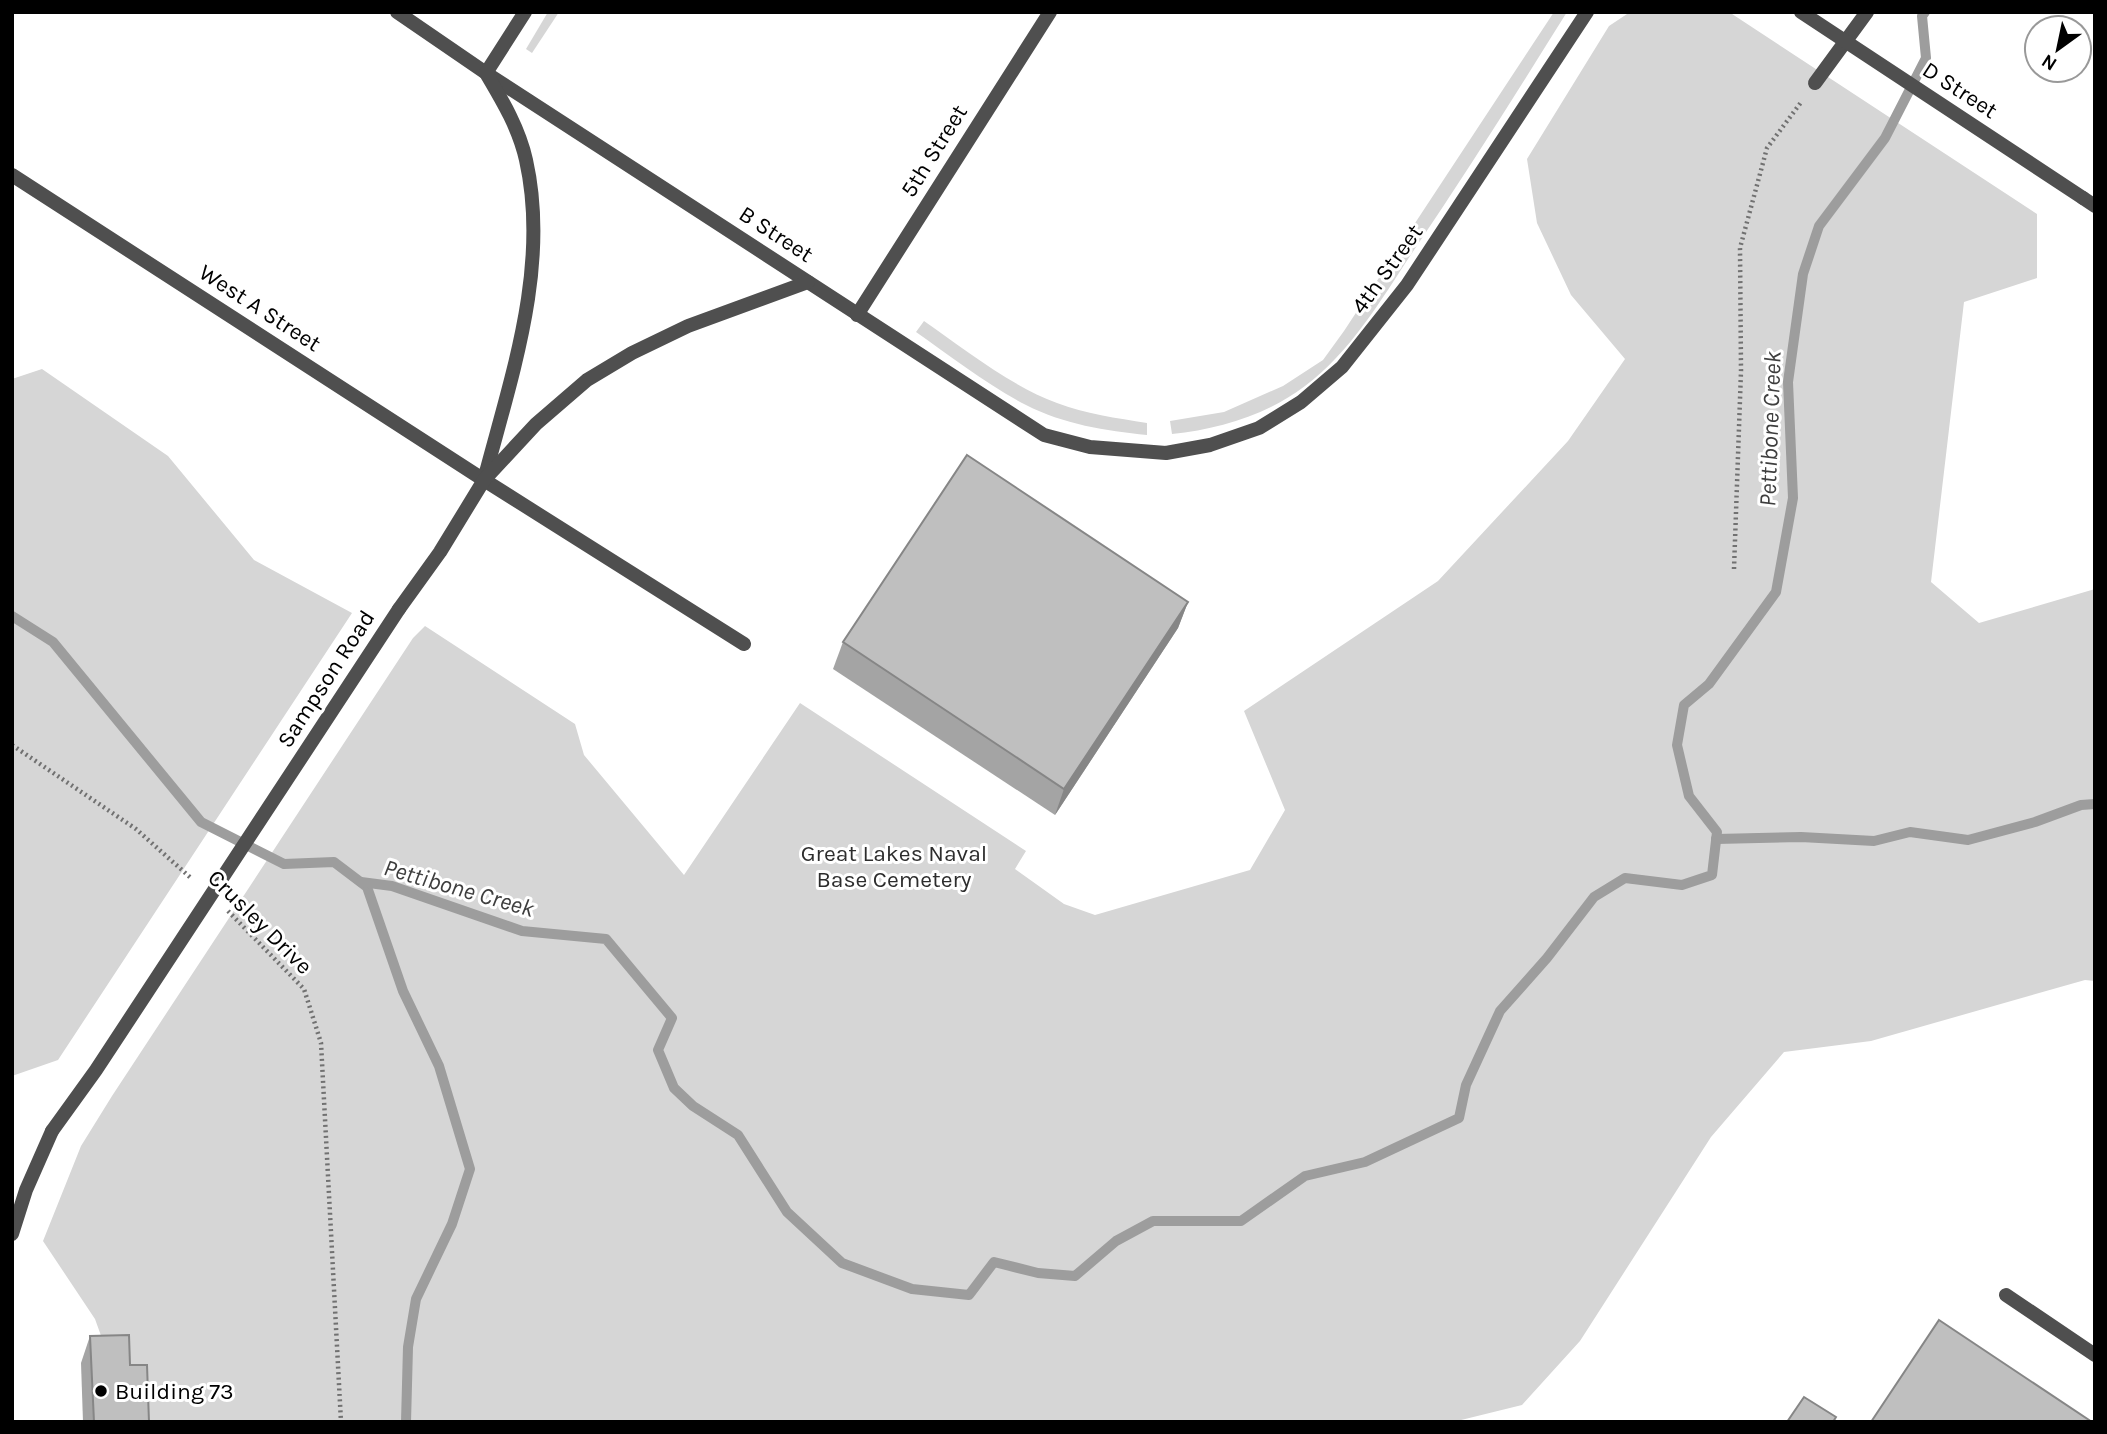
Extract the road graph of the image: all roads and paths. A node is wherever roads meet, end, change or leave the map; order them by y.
1 (397, 12) edge
2 (525, 12) edge
3 (1050, 12) edge
4 (1587, 12) edge
5 (1801, 12) edge
6 (1867, 12) edge
7 (486, 72) junction
8 (1815, 83) joint
9 (12, 175) edge
10 (2089, 202) edge
11 (808, 282) junction
12 (857, 315) junction
13 (1146, 452) joint
14 (484, 480) junction
15 (1734, 569) dead end
16 (744, 645) dead end
17 (12, 744) edge
18 (197, 884) dead end
19 (228, 911) dead end
20 (12, 1234) edge
21 (2006, 1295) dead end
22 (2095, 1355) edge
23 (341, 1422) edge

1 - 7 street, B Street
2 - 7 street
3 - 12 street, 5th Street
4 - 13 street, 4th Street
5 - 10 street, D Street, bridge
6 - 8 street
7 - 11 street, B Street
7 - 14 street
8 - 15 path
9 - 14 street, West A Street
11 - 12 street, B Street
11 - 14 street, Sampson Road
12 - 13 street, B Street
14 - 16 street, West A Street
14 - 20 street, Sampson Road, bridge
17 - 18 path, Crusley Drive
19 - 23 path, Crusley Drive
21 - 22 street

